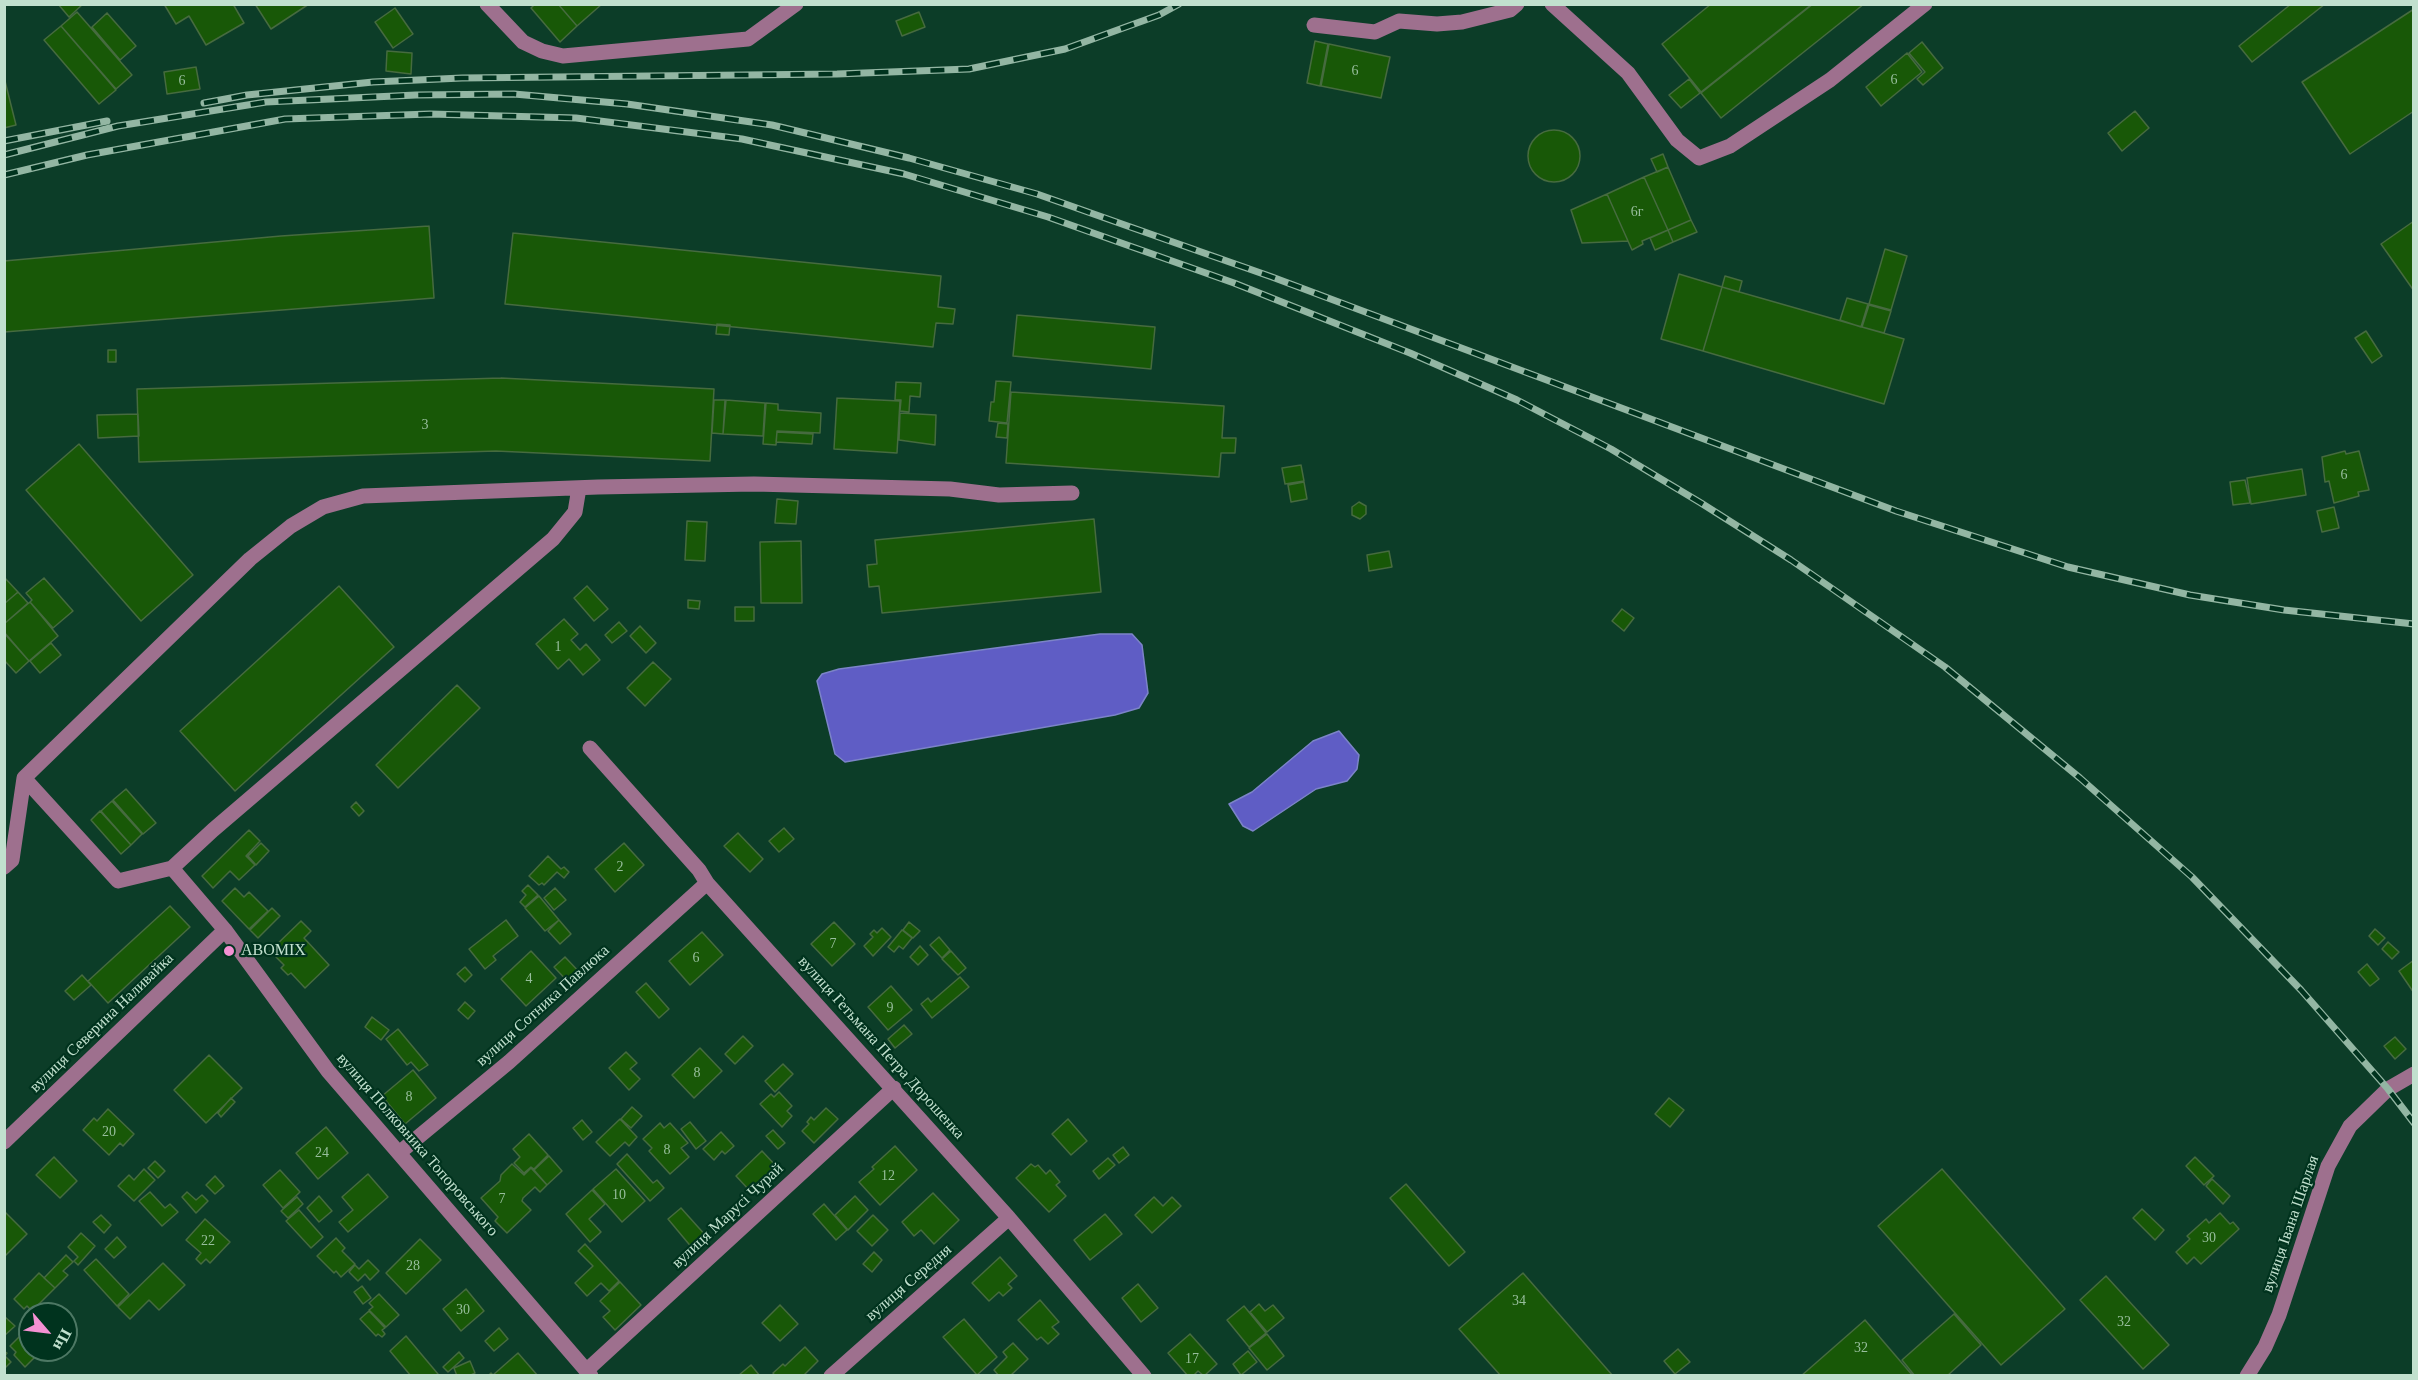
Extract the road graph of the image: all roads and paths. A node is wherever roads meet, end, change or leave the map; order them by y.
1 (487, 4) edge
2 (796, 4) edge
3 (1517, 4) edge
4 (1552, 4) edge
5 (1925, 4) edge
6 (1314, 25) dead end
7 (579, 488) junction
8 (1072, 493) dead end
9 (590, 748) dead end
10 (24, 778) junction
11 (4, 867) edge
12 (172, 868) junction
13 (707, 883) junction
14 (225, 930) junction
15 (2414, 1074) edge
16 (894, 1088) junction
17 (4, 1142) edge
18 (399, 1153) junction
19 (1009, 1218) junction
20 (589, 1373) edge
21 (831, 1376) edge
22 (1144, 1376) edge
23 (2247, 1376) edge

1 - 2 street
3 - 6 street
4 - 5 street
7 - 8 street
7 - 10 street
7 - 12 street
9 - 13 street, вулиця Гетьмана Петра Дорошенка
10 - 11 street
10 - 12 street
12 - 14 street, вулиця Полковника Топоровського
13 - 16 street, вулиця Гетьмана Петра Дорошенка
13 - 18 street, вулиця Сотника Павлюка
14 - 17 street, вулиця Северина Наливайка
14 - 18 street, вулиця Полковника Топоровського
15 - 23 street, вулиця Івана Шарлая
16 - 19 street, вулиця Гетьмана Петра Дорошенка
16 - 20 street, вулиця Марусі Чурай
18 - 20 street, вулиця Полковника Топоровського
19 - 21 street, вулиця Середня
19 - 22 street, вулиця Гетьмана Петра Дорошенка

